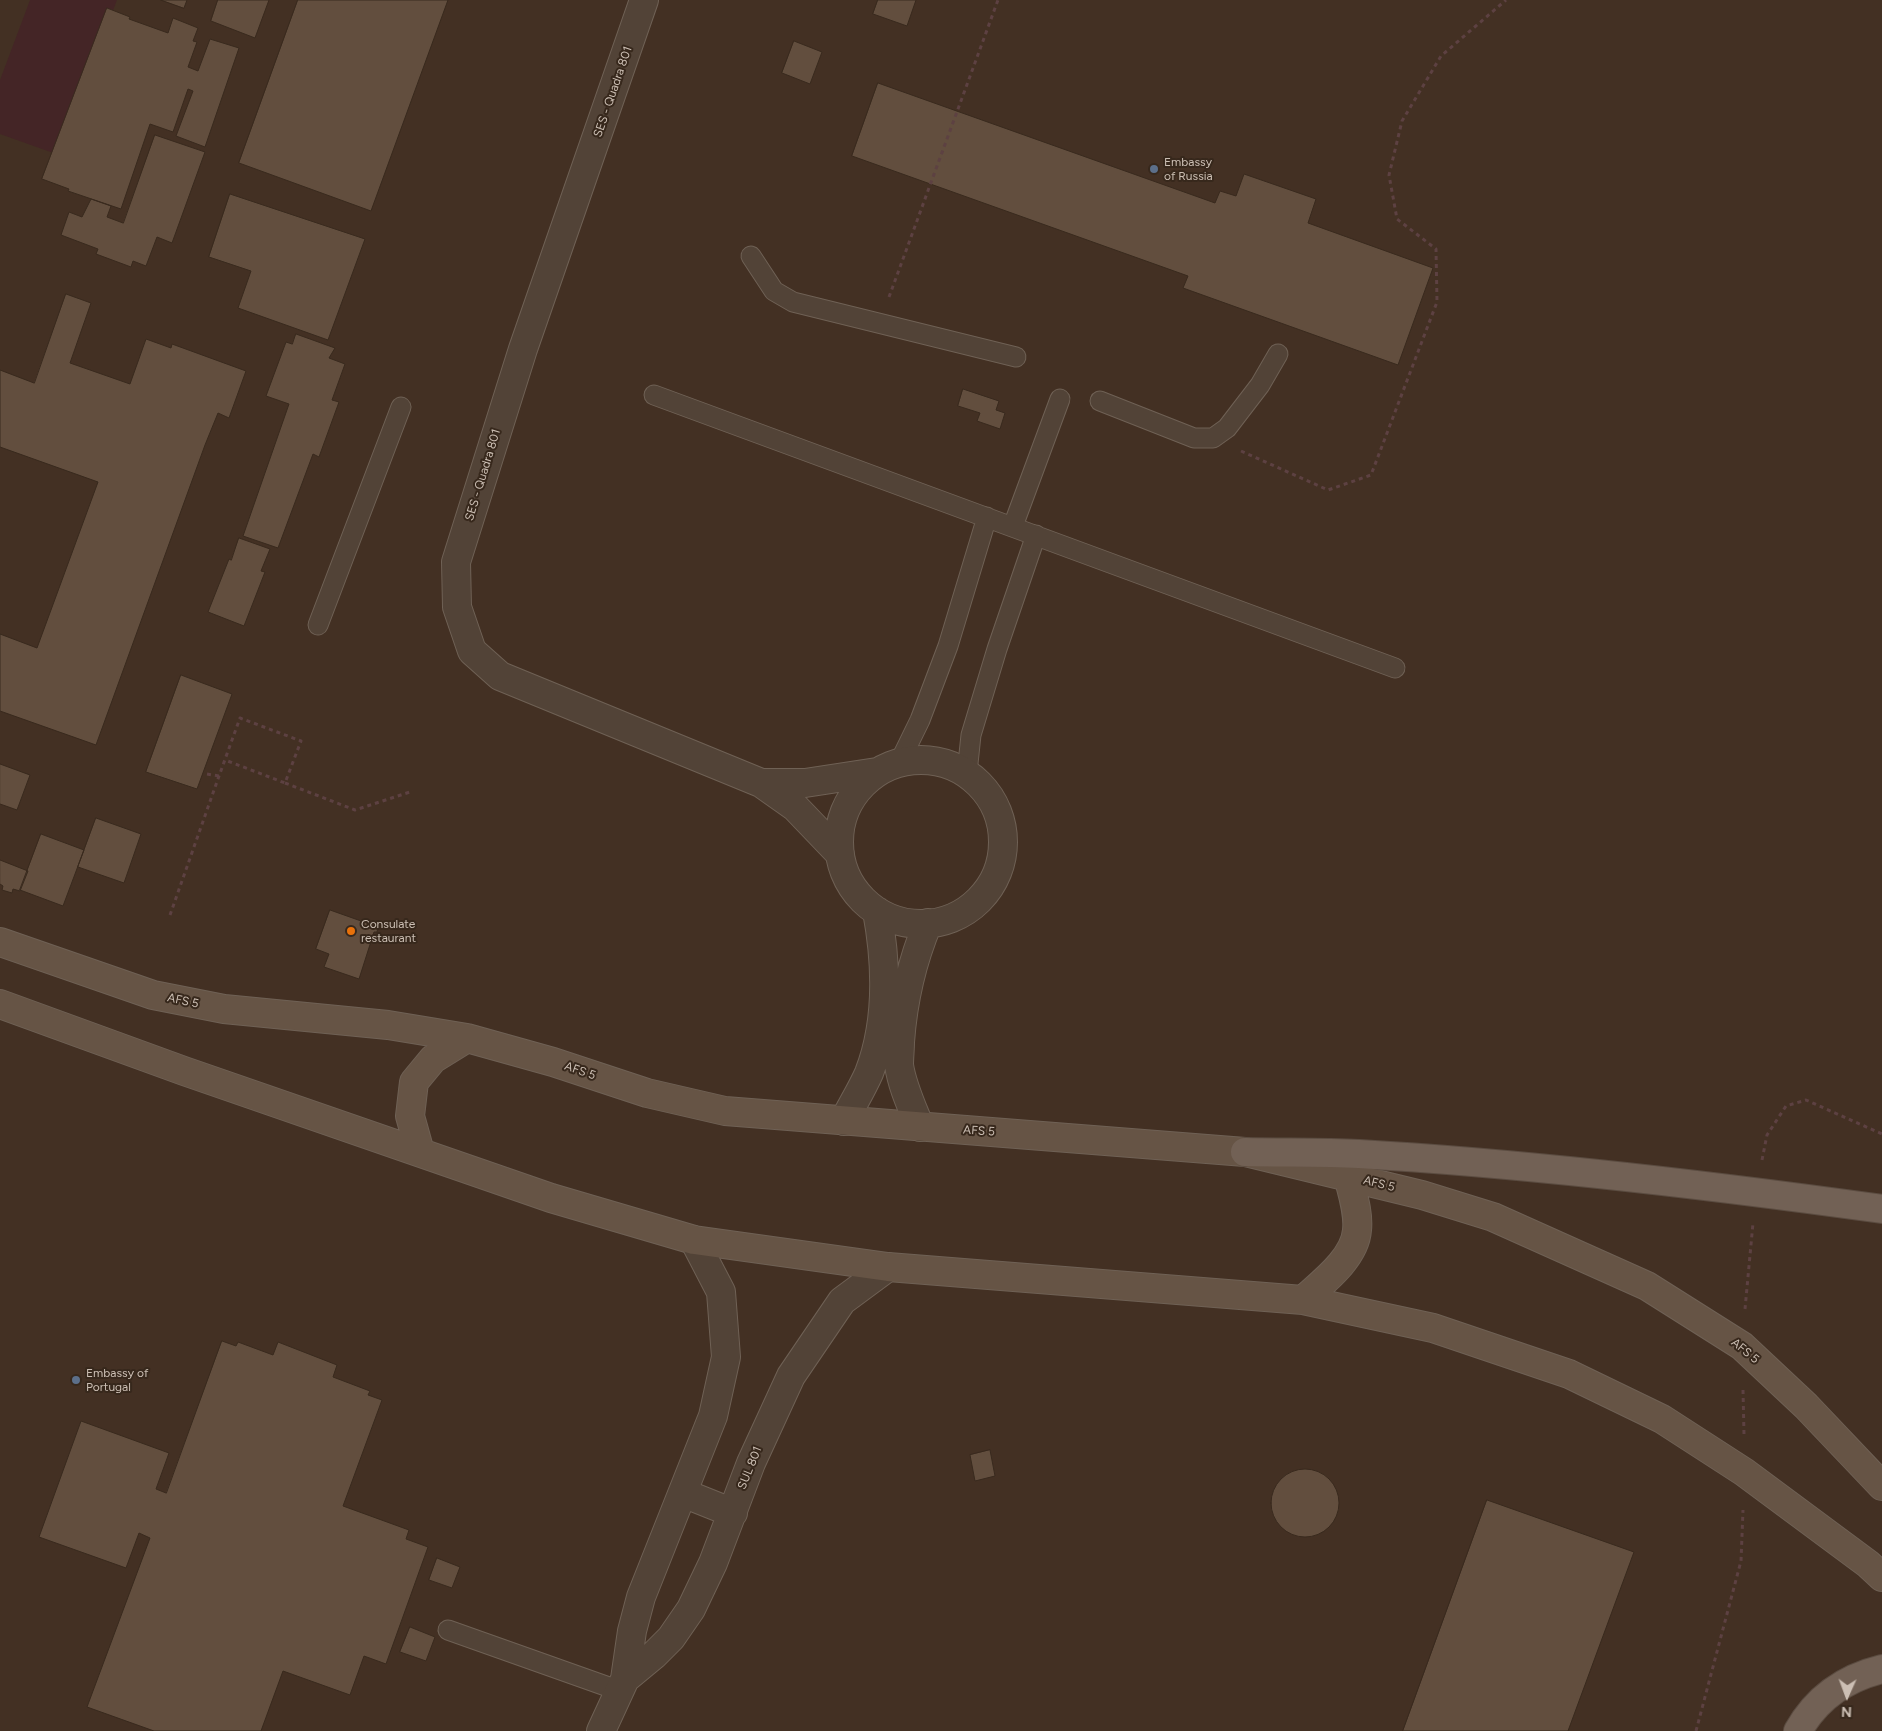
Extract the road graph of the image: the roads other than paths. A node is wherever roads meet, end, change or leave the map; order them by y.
1 (644, 0) edge
2 (751, 256) dead end
3 (1278, 354) dead end
4 (1016, 357) dead end
5 (654, 395) dead end
6 (1060, 399) dead end
7 (1100, 401) dead end
8 (401, 406) dead end
9 (987, 517) junction
10 (1013, 526) junction
11 (1036, 535) junction
12 (318, 625) dead end
13 (1395, 668) dead end
14 (888, 767) junction
15 (967, 773) junction
16 (762, 783) junction
17 (840, 854) junction
18 (877, 911) junction
19 (928, 923) junction
20 (0, 942) edge
21 (0, 1004) edge
22 (892, 1020) junction
23 (467, 1038) junction
24 (844, 1121) junction
25 (920, 1127) junction
26 (420, 1152) junction
27 (1245, 1152) junction
28 (1348, 1176) junction
29 (1882, 1209) edge
30 (694, 1240) junction
31 (888, 1267) junction
32 (1303, 1300) junction
33 (1882, 1486) edge
34 (683, 1493) junction
35 (733, 1513) junction
36 (1882, 1577) edge
37 (448, 1630) dead end
38 (1882, 1669) edge
39 (622, 1685) junction
40 (601, 1731) edge
41 (1798, 1731) edge

1 - 16 street, SES - Quadra 801
2 - 4 lane
3 - 7 lane
5 - 9 lane
6 - 10 lane
8 - 12 lane
9 - 10 lane
9 - 14 lane
10 - 11 lane
11 - 13 lane
11 - 15 lane
14 - 15 street
14 - 16 street, SES - Quadra 801
14 - 17 street
15 - 19 street
16 - 17 street, SES - Quadra 801
17 - 18 street
18 - 19 street
18 - 22 street
19 - 22 street
20 - 23 main road, AFS 5
21 - 26 main road
22 - 24 street
22 - 25 street
23 - 24 main road, AFS 5
23 - 26 main road
24 - 25 main road, AFS 5
25 - 27 main road, AFS 5
26 - 30 main road
27 - 28 main road, AFS 5
27 - 29 main road
28 - 32 main road
28 - 33 main road, AFS 5
30 - 31 main road
30 - 34 street, SUL 801
31 - 32 main road
31 - 35 street, SUL 801
32 - 36 main road
34 - 35 street
34 - 39 street, SUL 801
35 - 39 street, SUL 801
37 - 39 lane
38 - 41 main road
39 - 40 street, SUL 801

